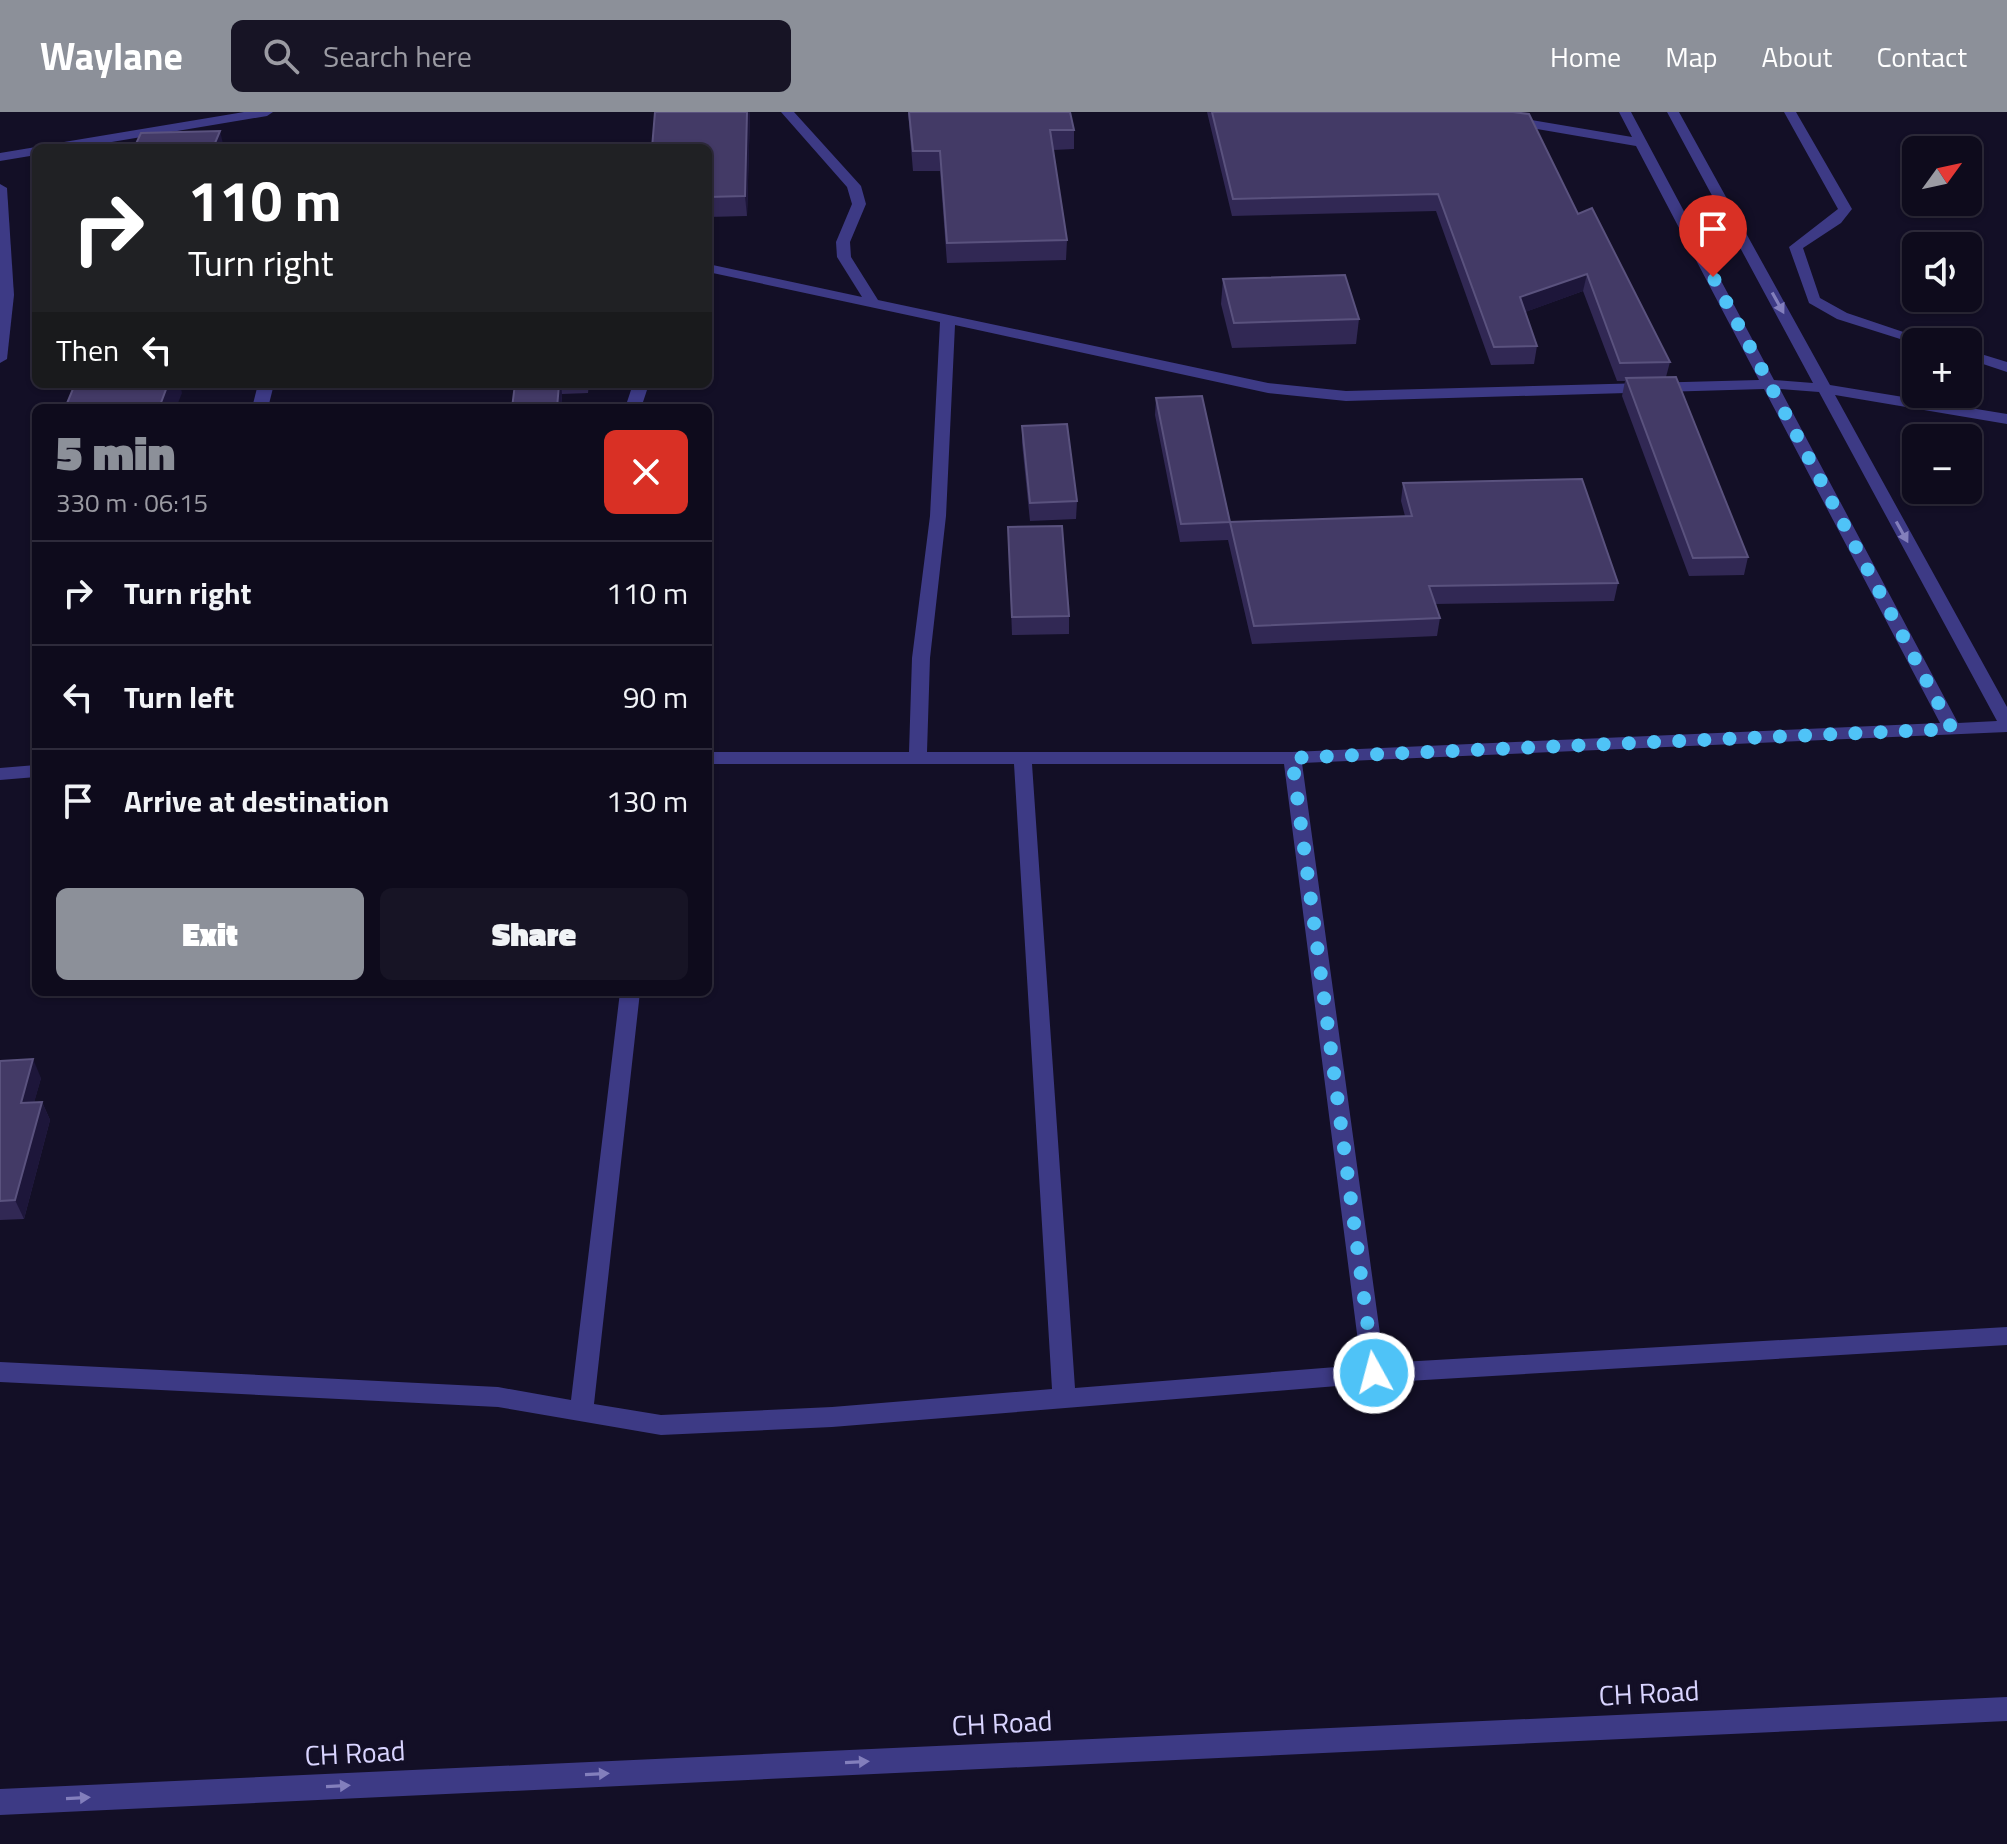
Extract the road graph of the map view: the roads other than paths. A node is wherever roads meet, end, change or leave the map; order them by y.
1 (267, 112) edge
2 (787, 112) edge
3 (1625, 112) edge
4 (1673, 112) edge
5 (1790, 112) edge
6 (1495, 119) edge
7 (1642, 143) junction
8 (76, 144) edge
9 (32, 152) edge
10 (0, 157) edge
11 (0, 188) edge
12 (3, 249) edge
13 (712, 269) edge
14 (873, 303) junction
15 (948, 318) junction
16 (1902, 335) edge
17 (0, 359) edge
18 (1982, 359) edge
19 (2007, 367) edge
20 (1770, 384) junction
21 (1823, 388) junction
22 (2007, 419) edge
23 (2007, 725) edge
24 (1952, 729) junction
25 (712, 758) edge
26 (918, 758) junction
27 (1292, 758) junction
28 (1023, 760) junction
29 (32, 771) edge
30 (0, 774) edge
31 (630, 996) edge
32 (2007, 1336) edge
33 (0, 1372) edge
34 (1374, 1373) junction
35 (1064, 1399) junction
36 (581, 1412) junction
37 (2007, 1709) edge
38 (0, 1802) edge

1 - 8 street
2 - 14 street
3 - 7 street
4 -> 21 street
5 - 16 street
6 - 7 street
7 - 20 street
9 - 10 street
11 - 12 street
12 - 17 street
13 - 14 street
14 - 15 street
15 - 20 street
15 - 26 street
18 - 19 street
20 - 21 street
20 - 24 street
21 - 22 street
21 -> 23 street
23 - 24 street
24 - 27 street
25 - 26 street
26 - 28 street
27 - 28 street
27 - 34 street
28 - 35 street
29 - 30 street
31 - 36 street
32 - 34 street
33 - 36 street
34 - 35 street
35 - 36 street
38 -> 37 street, CH Road

